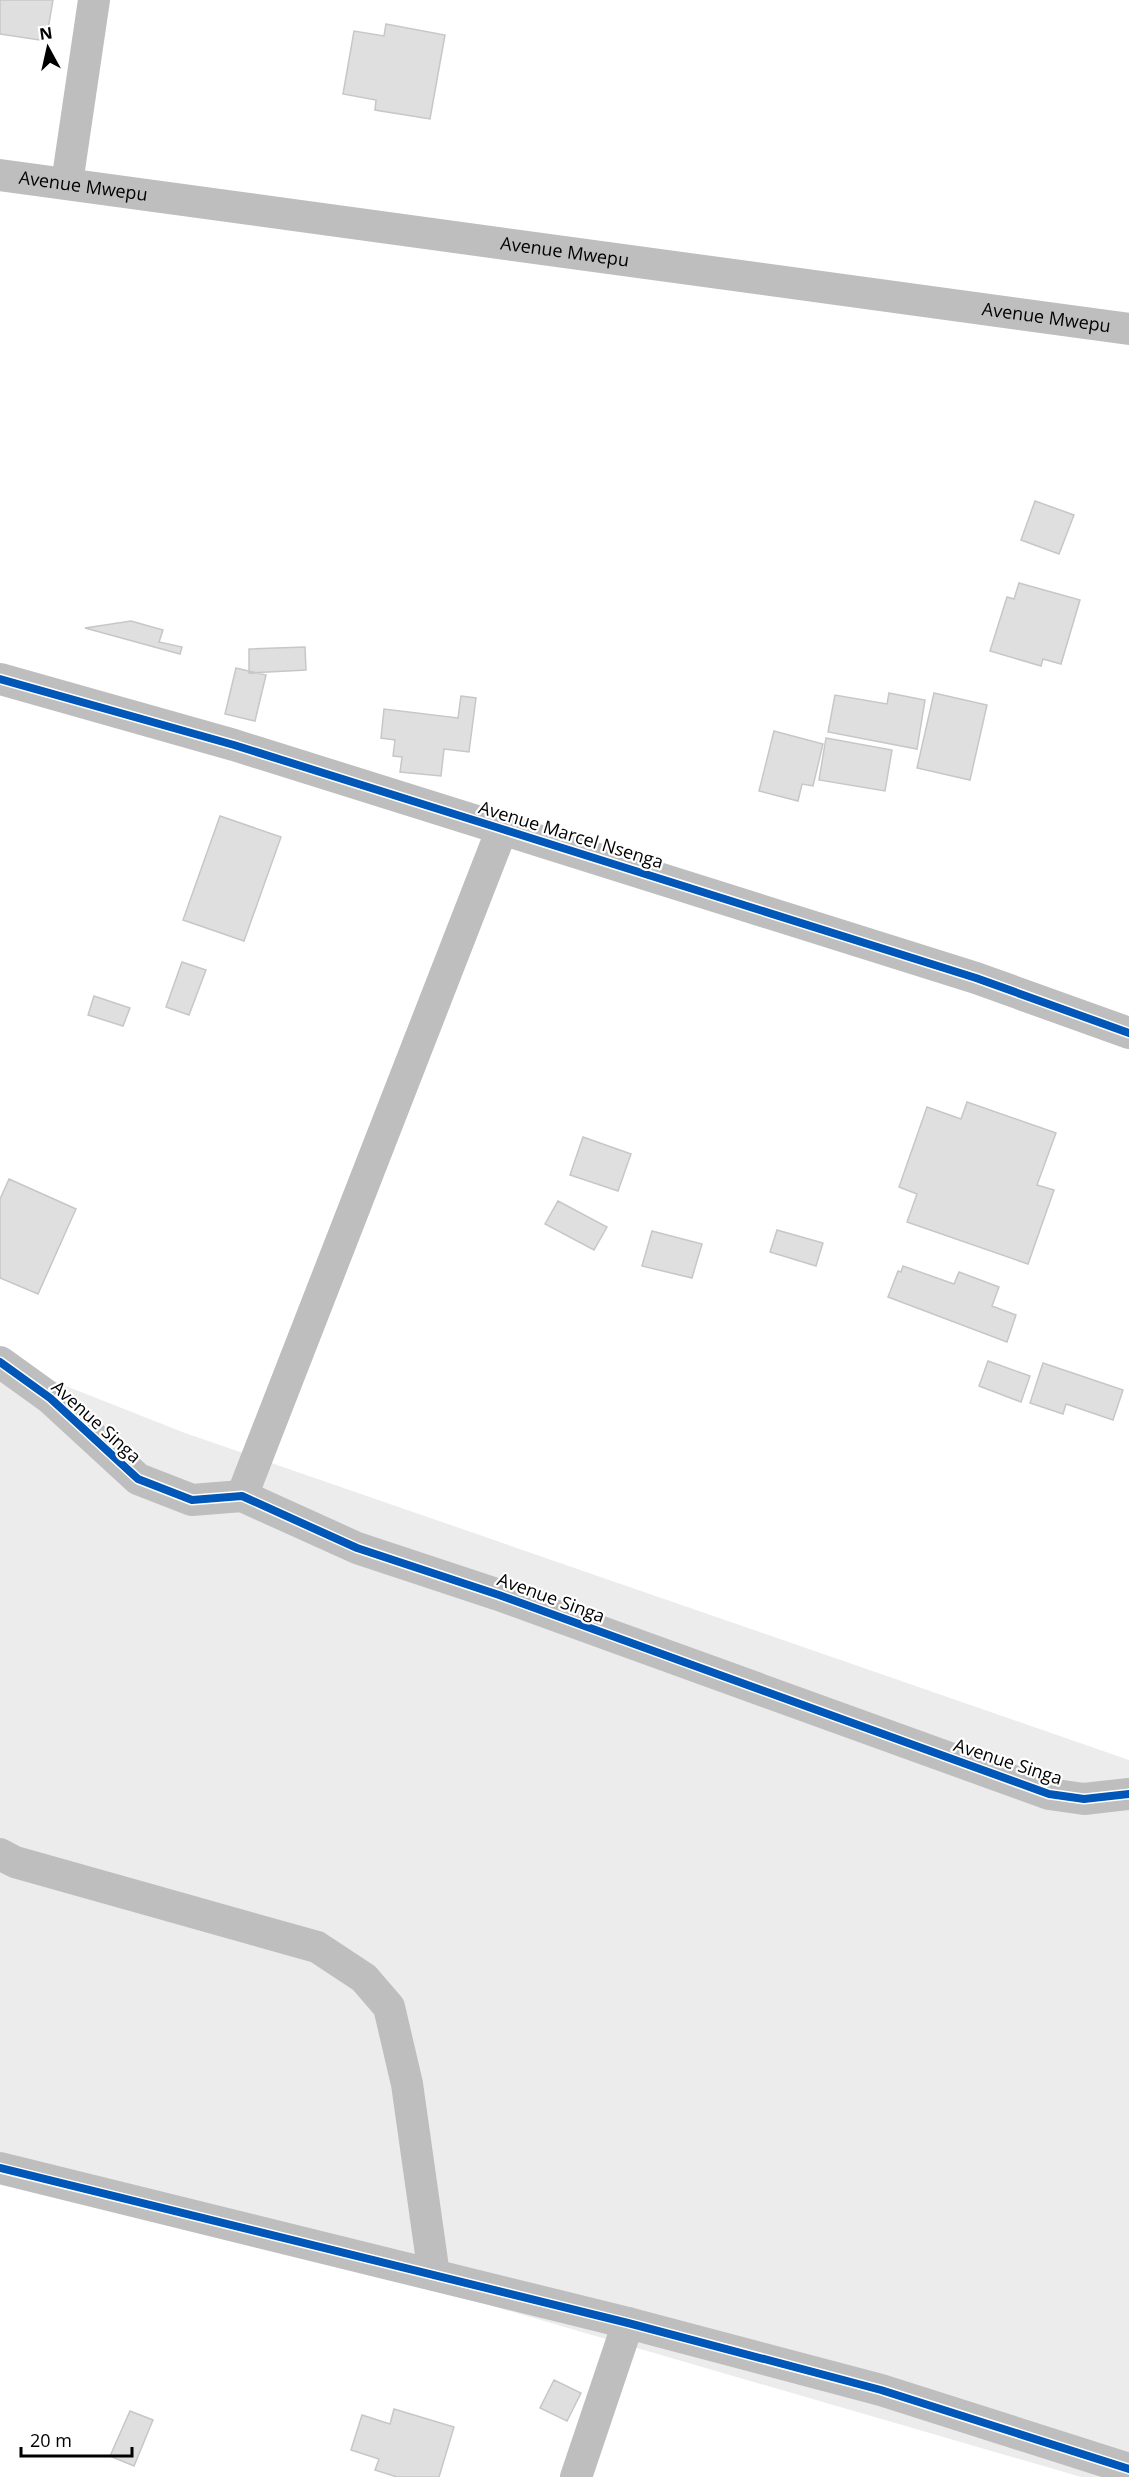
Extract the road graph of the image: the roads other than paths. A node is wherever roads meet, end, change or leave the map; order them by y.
1 (94, 0) edge
2 (0, 175) edge
3 (68, 183) junction
4 (1129, 330) edge
5 (0, 679) edge
6 (502, 829) junction
7 (1129, 1033) edge
8 (0, 1362) edge
9 (242, 1496) junction
10 (1129, 1794) edge
11 (0, 1854) edge
12 (0, 2168) edge
13 (434, 2275) junction
14 (628, 2323) junction
15 (1129, 2469) edge
16 (576, 2477) edge

1 - 3 street
2 - 3 street, Avenue Mwepu
3 - 4 street, Avenue Mwepu
5 - 6 street, Avenue Marcel Nsenga
6 - 7 street, Avenue Marcel Nsenga
6 - 9 street
8 - 9 street, Avenue Singa
9 - 10 street, Avenue Singa
11 - 13 street
12 - 13 street
13 - 14 street
14 - 15 street
14 - 16 street

